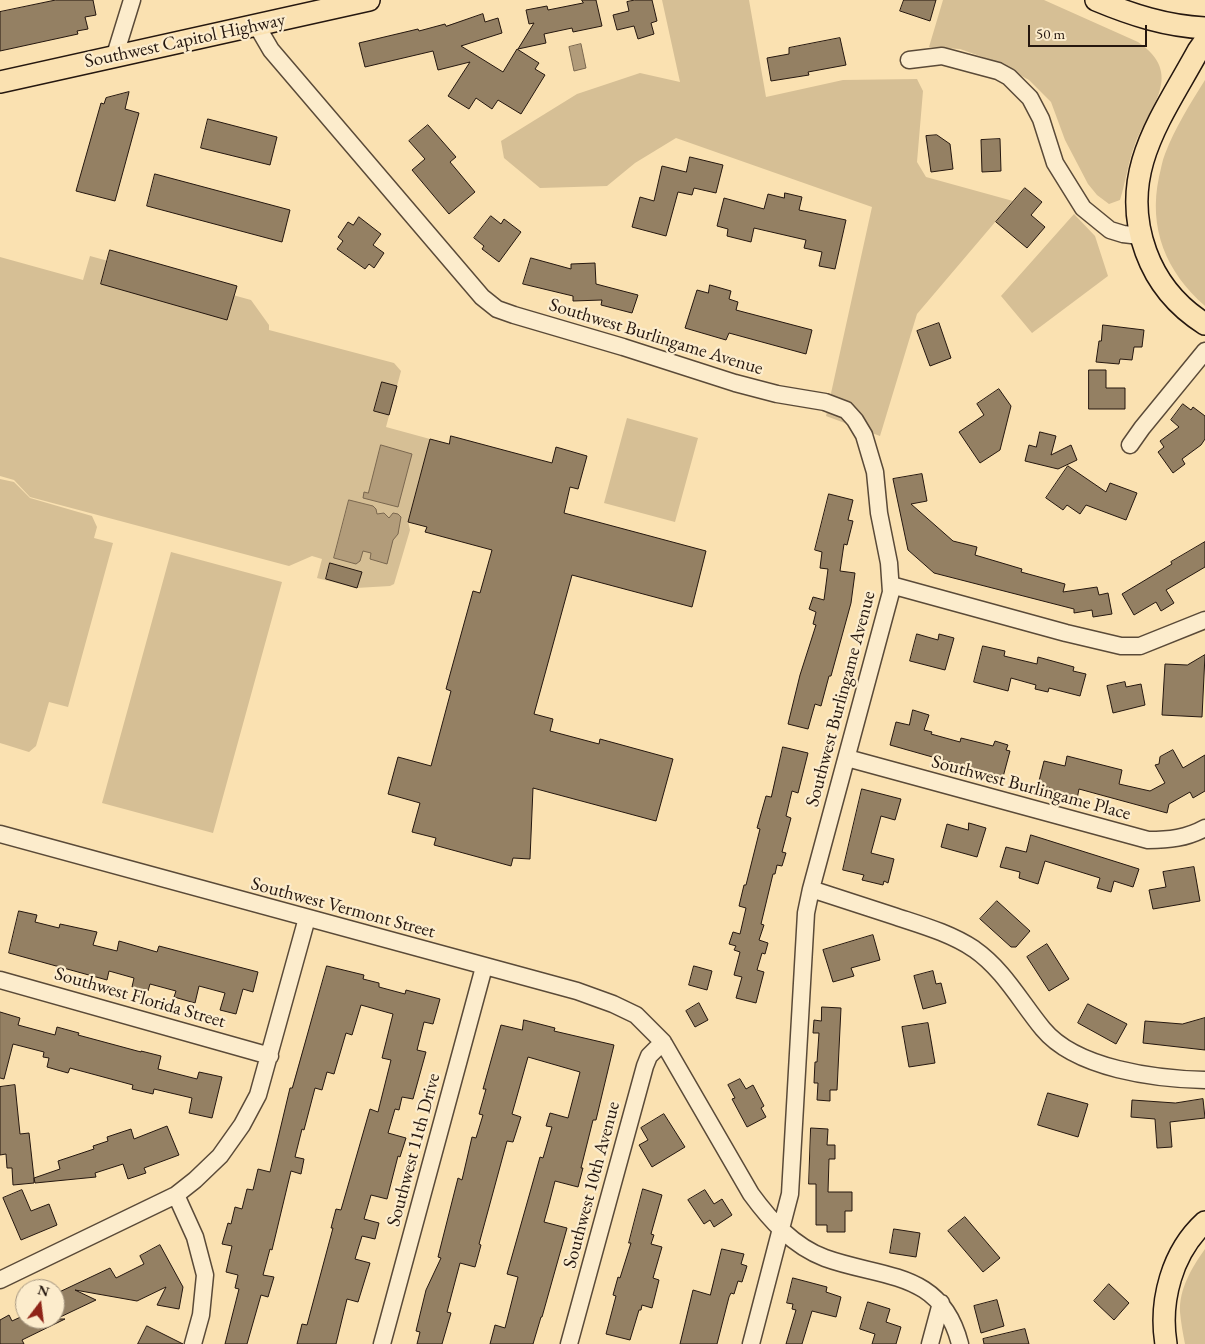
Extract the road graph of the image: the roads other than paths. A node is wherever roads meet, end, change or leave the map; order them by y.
1 (132, 0) edge
2 (370, 0) edge
3 (1096, 0) edge
4 (256, 26) junction
5 (1205, 28) edge
6 (1205, 41) edge
7 (115, 55) junction
8 (909, 60) dead end
9 (0, 82) edge
10 (1140, 236) junction
11 (1205, 324) edge
12 (1205, 351) edge
13 (1130, 445) dead end
14 (891, 585) junction
15 (1205, 620) edge
16 (847, 758) junction
17 (1205, 828) edge
18 (0, 834) edge
19 (811, 889) junction
20 (307, 918) junction
21 (484, 967) junction
22 (0, 980) edge
23 (663, 1042) junction
24 (270, 1056) junction
25 (1205, 1080) edge
26 (176, 1195) junction
27 (1205, 1222) edge
28 (781, 1229) junction
29 (0, 1280) edge
30 (941, 1303) junction
31 (193, 1344) edge
32 (382, 1344) edge
33 (569, 1344) edge
34 (751, 1344) edge
35 (930, 1344) edge
36 (960, 1344) edge
37 (1166, 1344) edge

1 - 7 street
2 - 4 main road, Southwest Capitol Highway
3 - 5 main road
4 - 7 main road, Southwest Capitol Highway
4 - 14 street, Southwest Burlingame Avenue
6 - 10 main road
7 - 9 main road, Southwest Capitol Highway
8 - 10 street
10 - 11 main road
12 - 13 street
14 - 15 street
14 - 16 street, Southwest Burlingame Avenue
16 - 17 street, Southwest Burlingame Place
16 - 19 street, Southwest Burlingame Avenue
18 - 20 street, Southwest Vermont Street
19 - 25 street
19 - 28 street, Southwest Burlingame Avenue
20 - 21 street, Southwest Vermont Street
20 - 24 street
21 - 23 street, Southwest Vermont Street
21 - 32 street, Southwest 11th Drive
22 - 24 street, Southwest Florida Street
23 - 28 street, Southwest Vermont Street
23 - 33 street, Southwest 10th Avenue
24 - 26 street
26 - 29 street
26 - 31 street
27 - 37 main road
28 - 30 street, Southwest Vermont Street
28 - 34 street, Southwest Burlingame Avenue
30 - 35 street
30 - 36 street

